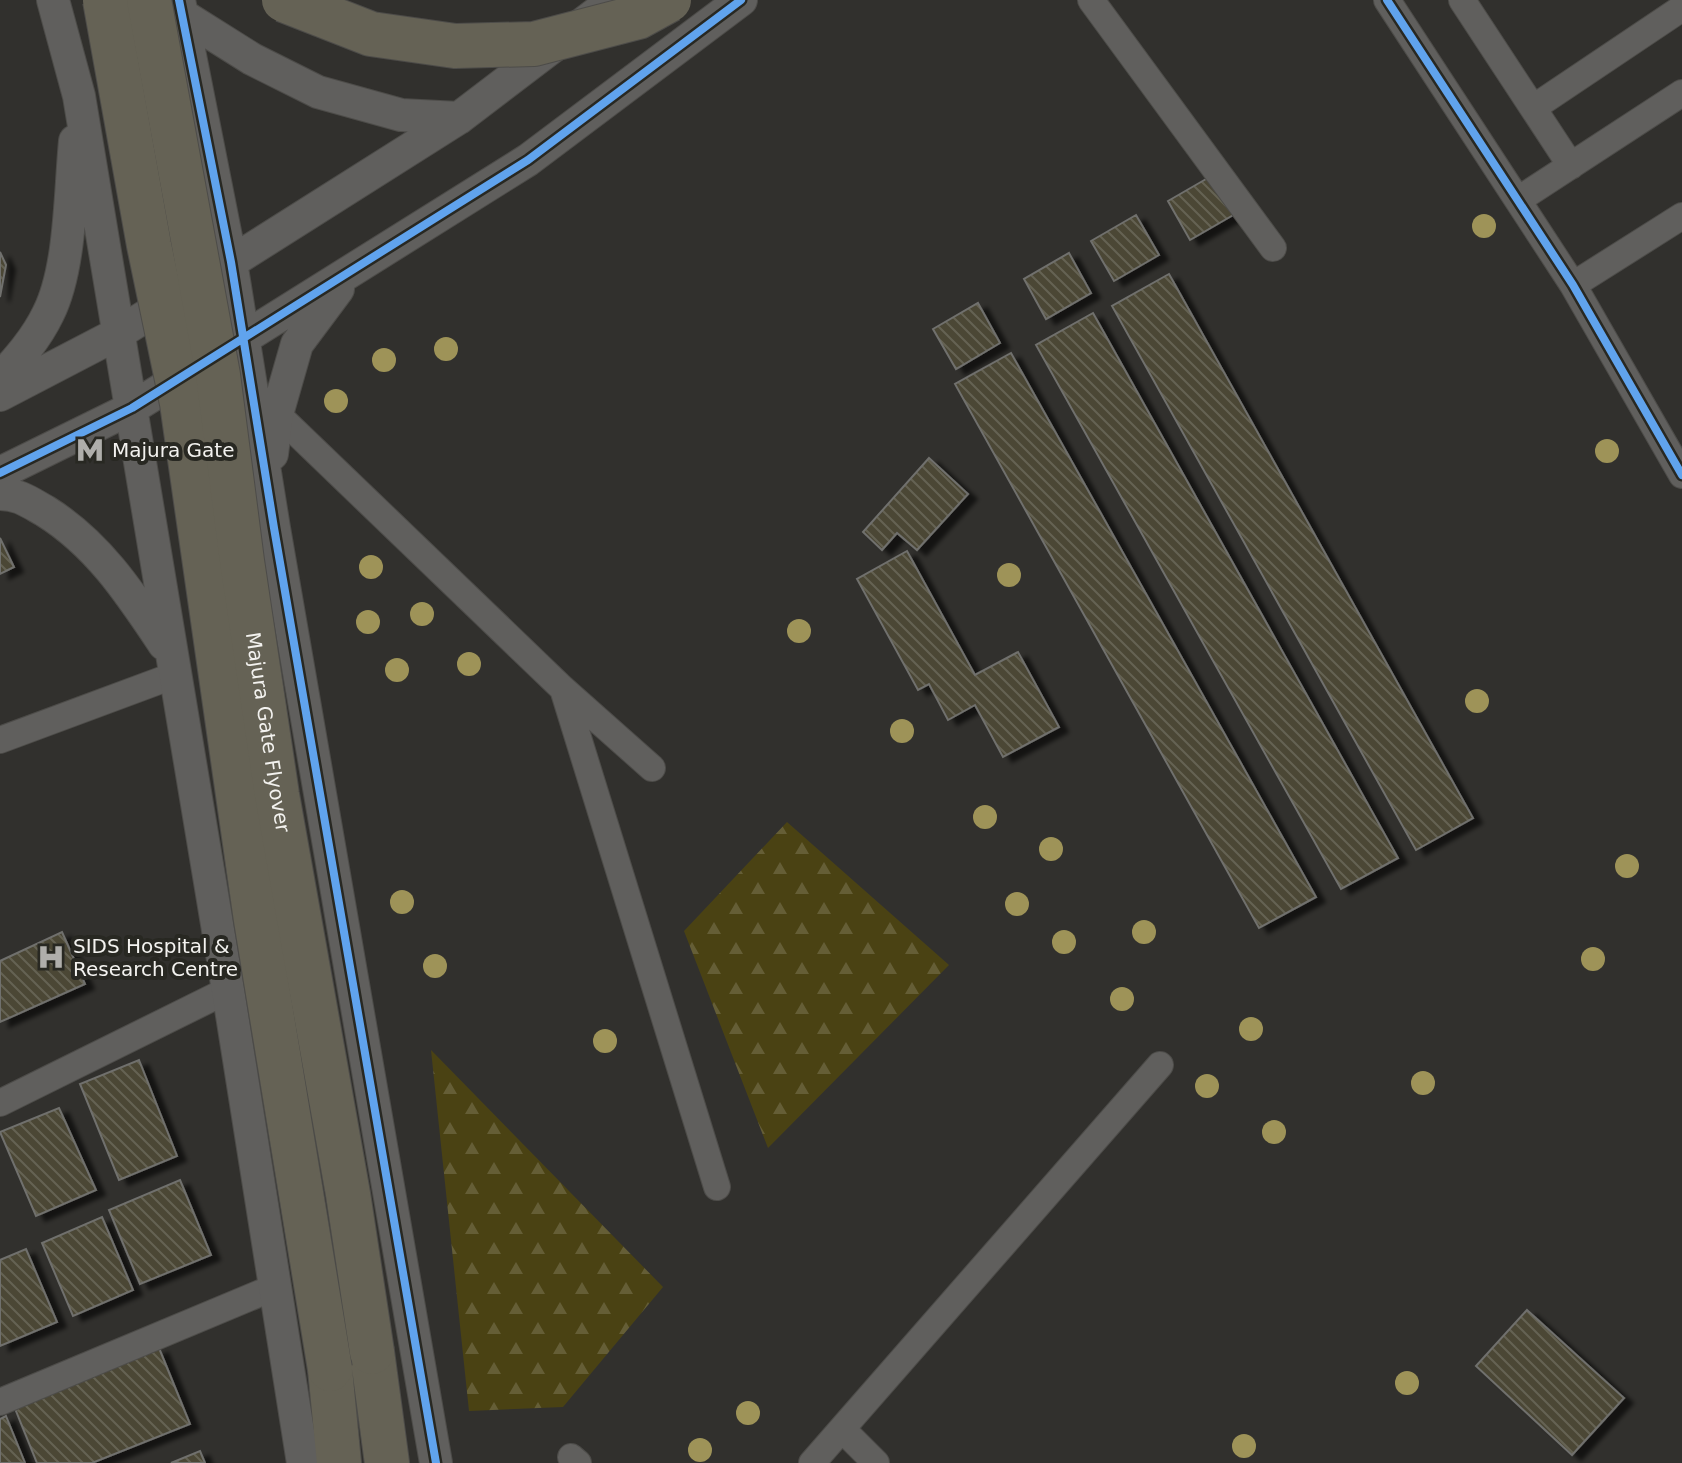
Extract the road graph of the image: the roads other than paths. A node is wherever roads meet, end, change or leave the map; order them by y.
1 (53, 0) edge
2 (105, 0) edge
3 (284, 0) edge
4 (614, 0) edge
5 (669, 0) edge
6 (741, 0) edge
7 (1091, 0) edge
8 (1387, 0) edge
9 (1462, 0) edge
10 (170, 5) edge
11 (1682, 8) edge
12 (1682, 93) edge
13 (79, 96) junction
14 (1533, 108) junction
15 (459, 118) junction
16 (1571, 166) junction
17 (1518, 200) junction
18 (1682, 216) edge
19 (1273, 248) dead end
20 (231, 262) junction
21 (362, 264) junction
22 (1573, 285) junction
23 (119, 333) junction
24 (242, 341) junction
25 (0, 379) edge
26 (0, 395) edge
27 (132, 408) junction
28 (277, 414) junction
29 (0, 473) edge
30 (1682, 475) edge
31 (267, 488) junction
32 (0, 494) edge
33 (173, 664) junction
34 (563, 689) junction
35 (304, 701) junction
36 (182, 722) junction
37 (0, 740) edge
38 (652, 768) dead end
39 (228, 990) junction
40 (1160, 1065) dead end
41 (0, 1103) edge
42 (717, 1187) dead end
43 (275, 1287) junction
44 (0, 1402) edge
45 (842, 1429) junction
46 (303, 1463) edge
47 (339, 1463) edge
48 (387, 1463) edge
49 (436, 1463) edge
50 (812, 1463) edge
51 (876, 1463) edge

1 - 13 street
2 - 47 highway, Majura Gate Flyover, bridge
3 - 5 highway, bridge
4 - 15 street
6 - 21 street
7 - 19 street
8 - 17 street
9 - 14 street
10 - 15 street
10 - 20 street
10 - 48 highway, Majura Gate Flyover, bridge
11 - 14 street
12 - 16 street
13 - 23 street
13 - 25 street
14 - 16 street
15 - 20 street
16 - 17 street
17 - 22 street
18 - 22 street
20 - 23 street
20 - 24 street
21 - 24 street
21 - 28 street
22 - 30 street
23 - 26 street
23 - 27 street
24 - 27 street
24 - 31 street
27 - 29 street
27 - 33 street
28 - 31 street
28 - 34 street
31 - 35 street
32 - 33 street
33 - 36 street
33 - 37 street
34 - 38 street
34 - 42 street
35 - 36 street
35 - 49 street
36 - 39 street
39 - 41 street
39 - 43 street
40 - 45 street
43 - 44 street
43 - 46 street
45 - 50 street
45 - 51 street

